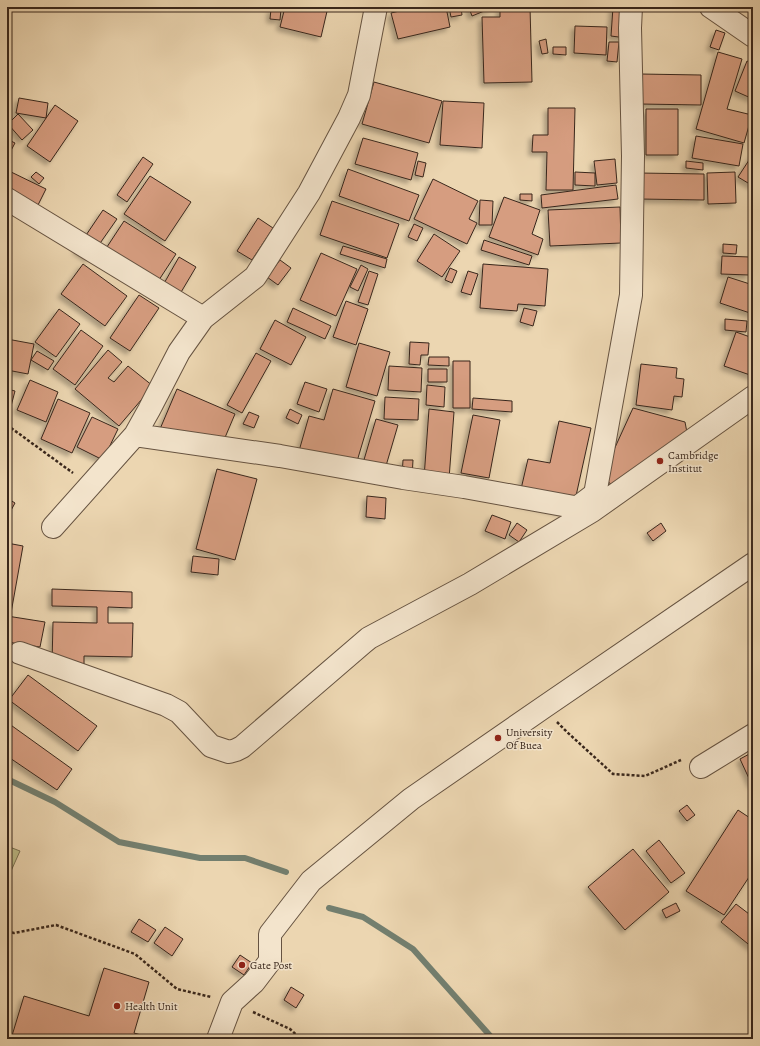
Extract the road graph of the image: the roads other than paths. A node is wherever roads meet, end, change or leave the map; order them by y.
1 (376, 7) edge
2 (631, 7) edge
3 (711, 7) edge
4 (753, 36) edge
5 (7, 199) edge
6 (203, 318) junction
7 (753, 397) edge
8 (135, 434) junction
9 (594, 503) junction
10 (53, 528) dead end
11 (753, 564) edge
12 (20, 652) dead end
13 (753, 735) edge
14 (701, 767) road end
15 (218, 1039) edge

1 - 6 street
2 - 9 street
3 - 4 street
5 - 6 street
6 - 8 street
7 - 9 street
8 - 9 street
8 - 10 street
9 - 12 street
11 - 15 street
13 - 14 street

